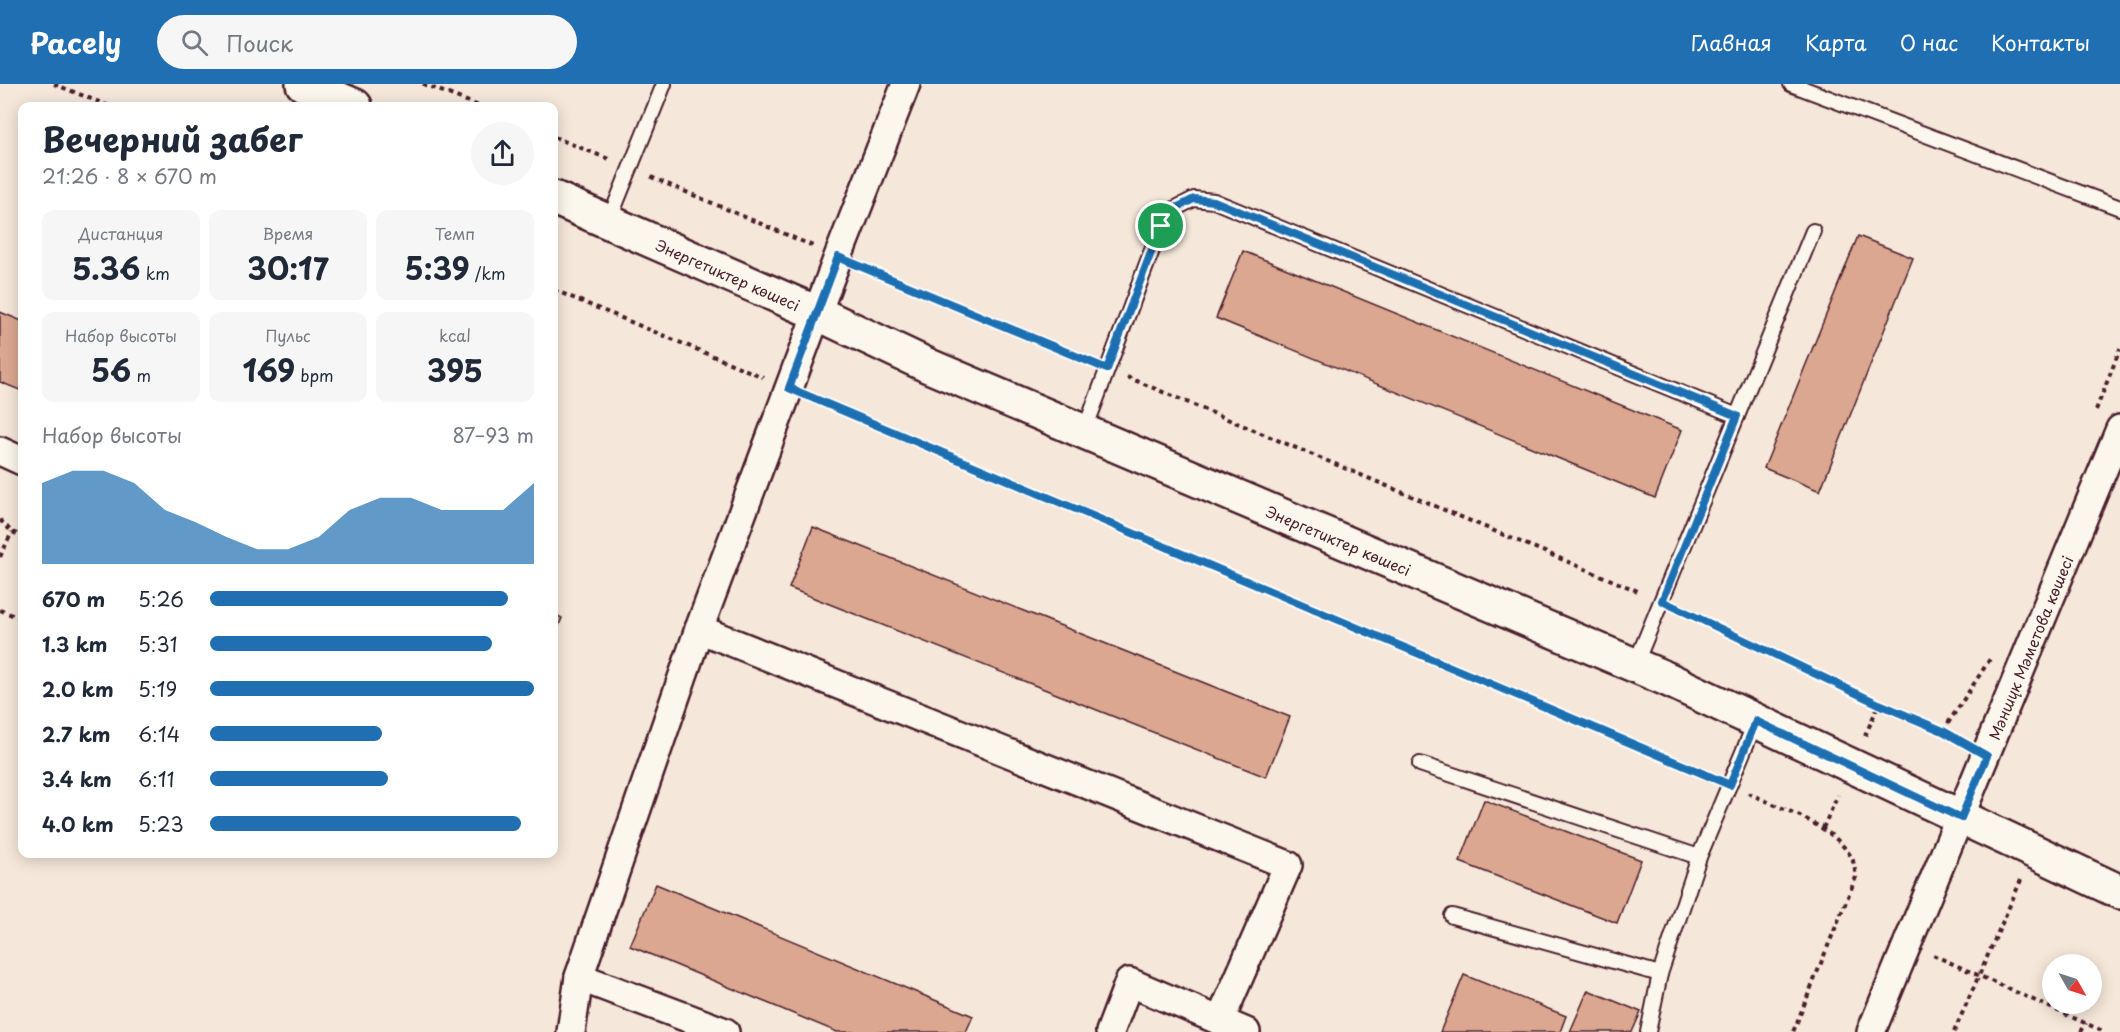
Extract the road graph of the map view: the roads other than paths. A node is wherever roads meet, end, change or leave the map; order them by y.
1 (303, 84) edge
2 (664, 84) edge
3 (906, 84) edge
4 (1791, 84) edge
5 (342, 102) edge
6 (558, 200) edge
7 (2120, 208) edge
8 (608, 223) junction
9 (1813, 231) dead end
10 (817, 314) junction
11 (1737, 416) junction
12 (2120, 429) edge
13 (1084, 432) junction
14 (0, 451) edge
15 (18, 459) edge
16 (699, 629) junction
17 (1635, 665) junction
18 (1756, 721) junction
19 (1420, 764) dead end
20 (1961, 818) junction
21 (1699, 856) junction
22 (2120, 892) edge
23 (1452, 916) dead end
24 (1660, 974) junction
25 (579, 977) junction
26 (1220, 1021) junction
27 (571, 1032) edge
28 (725, 1032) edge
29 (1110, 1032) edge
30 (1246, 1032) edge
31 (1648, 1032) edge
32 (1871, 1032) edge

1 - 5 main road
2 - 8 lane
3 - 10 street
4 - 7 lane
6 - 8 main road, Энергетиктер көшесі
8 - 10 main road, Энергетиктер көшесі
9 - 11 lane
10 - 13 main road, Энергетиктер көшесі
10 - 16 street
11 - 13 lane
11 - 17 lane
12 - 20 street, Мәншүк Мәметова көшесі
13 - 17 main road, Энергетиктер көшесі
14 - 15 street
16 - 25 street
16 - 26 street
17 - 18 main road, Энергетиктер көшесі
18 - 20 main road, Энергетиктер көшесі
18 - 21 lane
19 - 21 lane
20 - 22 main road, Энергетиктер көшесі
20 - 32 street, Мәншүк Мәметова көшесі
21 - 24 lane
23 - 24 lane
24 - 31 lane
25 - 27 street
25 - 28 street
26 - 29 street
26 - 30 street

